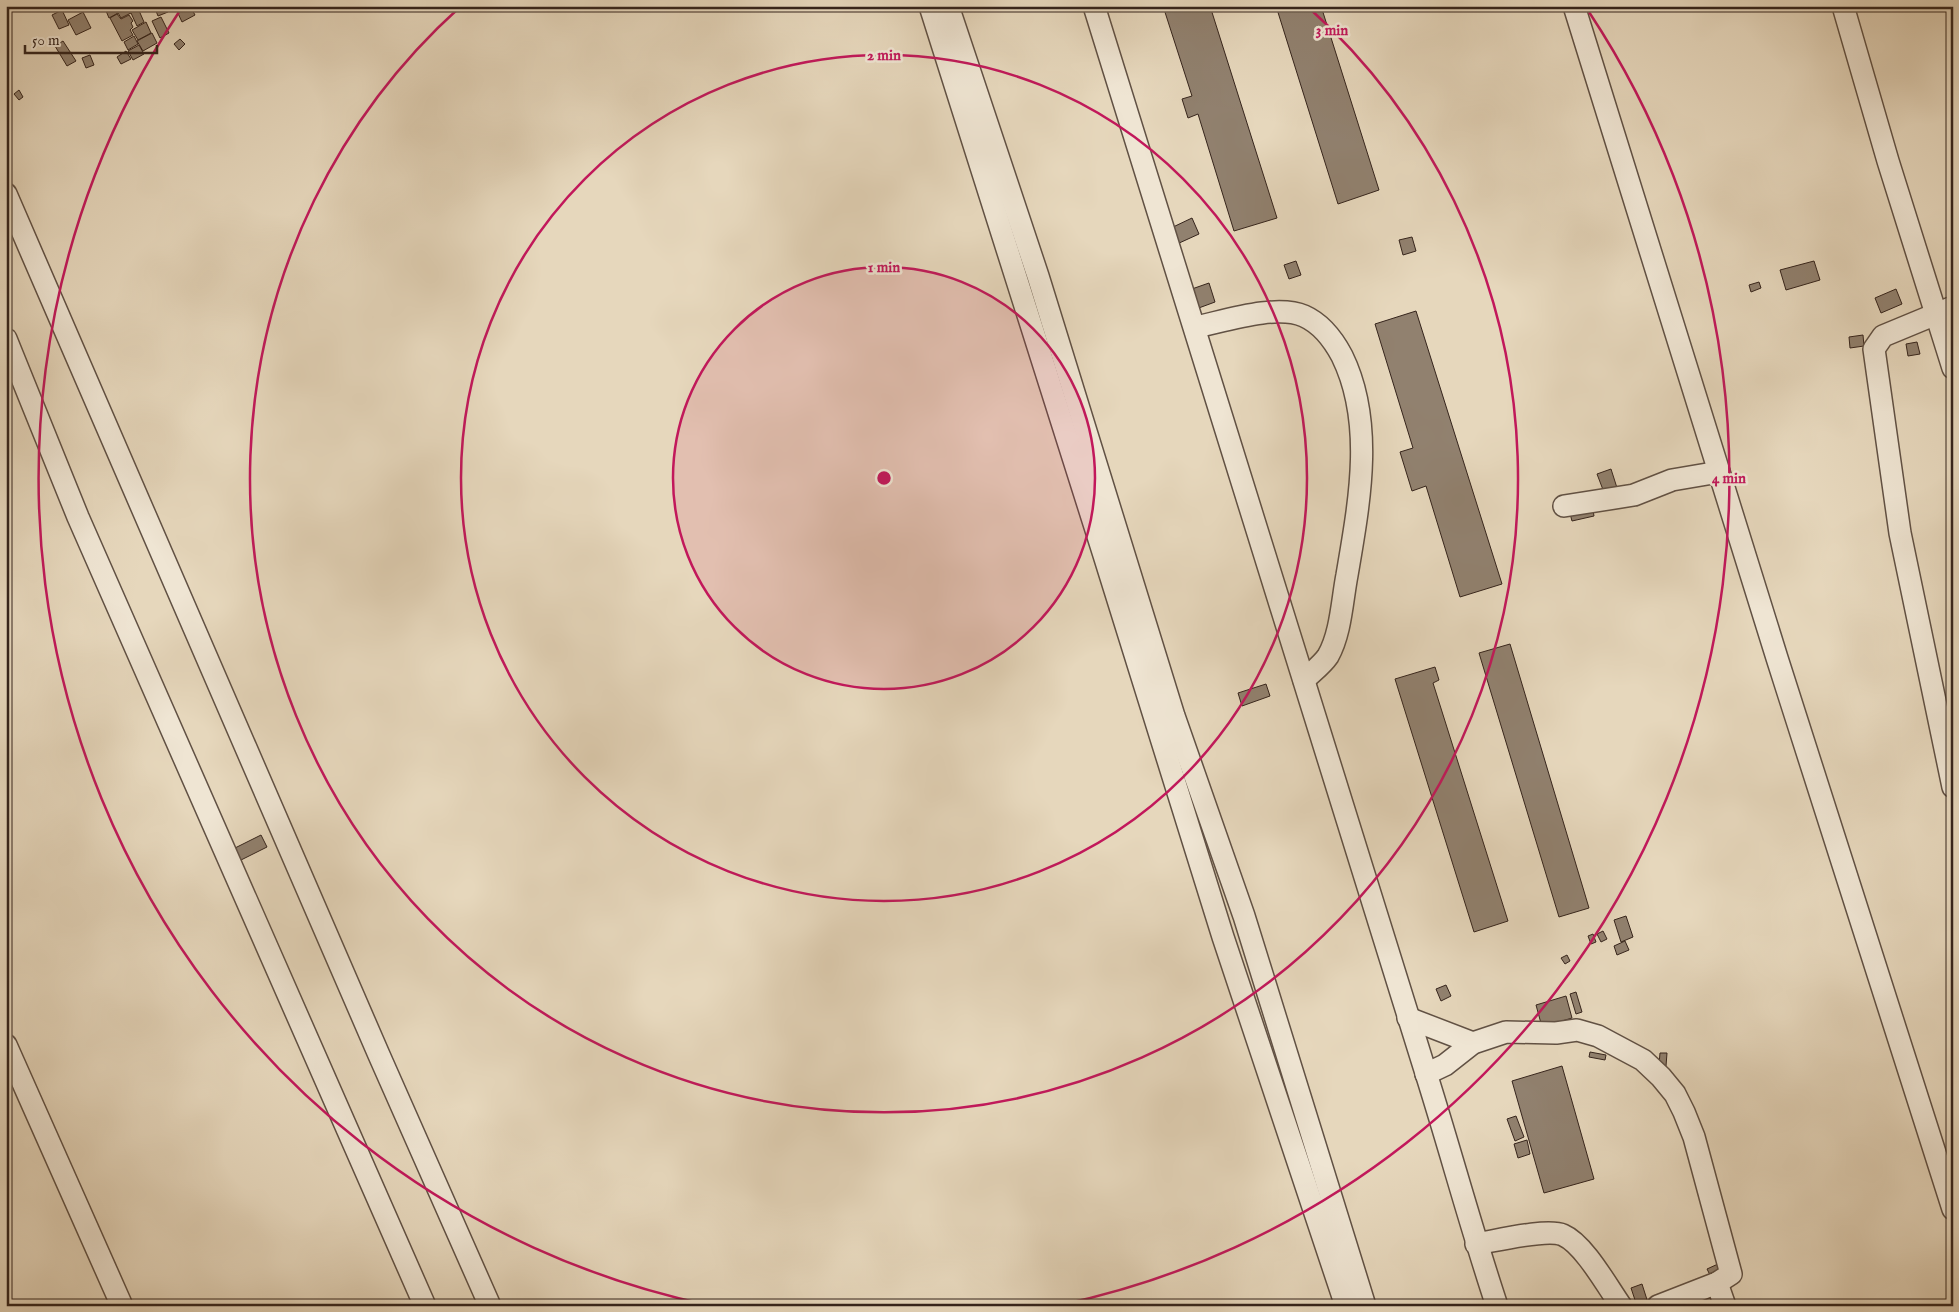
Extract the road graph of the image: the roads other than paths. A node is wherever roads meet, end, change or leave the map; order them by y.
1 (930, 6) edge
2 (948, 6) edge
3 (1094, 6) edge
4 (1574, 6) edge
5 (1843, 6) edge
6 (6, 194) edge
7 (1944, 311) edge
8 (1196, 327) junction
9 (6, 339) edge
10 (1953, 368) edge
11 (1719, 472) junction
12 (1564, 506) dead end
13 (1304, 680) junction
14 (1953, 787) edge
15 (1408, 1018) junction
16 (1473, 1043) junction
17 (6, 1044) edge
18 (1426, 1074) junction
19 (1953, 1209) edge
20 (1476, 1244) junction
21 (1717, 1283) junction
22 (122, 1306) edge
23 (425, 1306) edge
24 (490, 1306) edge
25 (1346, 1306) edge
26 (1365, 1306) edge
27 (1497, 1306) edge
28 (1621, 1306) edge
29 (1658, 1306) edge
30 (1725, 1306) edge

1 - 25 street
2 - 26 street
3 - 8 street
4 - 11 street
5 - 7 street
6 - 24 street
7 - 10 street
7 - 14 street
8 - 13 street
8 - 13 street
9 - 23 street
11 - 12 street
11 - 19 street
13 - 15 street
15 - 16 street
15 - 18 street
16 - 18 street
16 - 21 street
17 - 22 street
18 - 20 street
20 - 27 street
20 - 28 street
21 - 29 street
21 - 30 street

